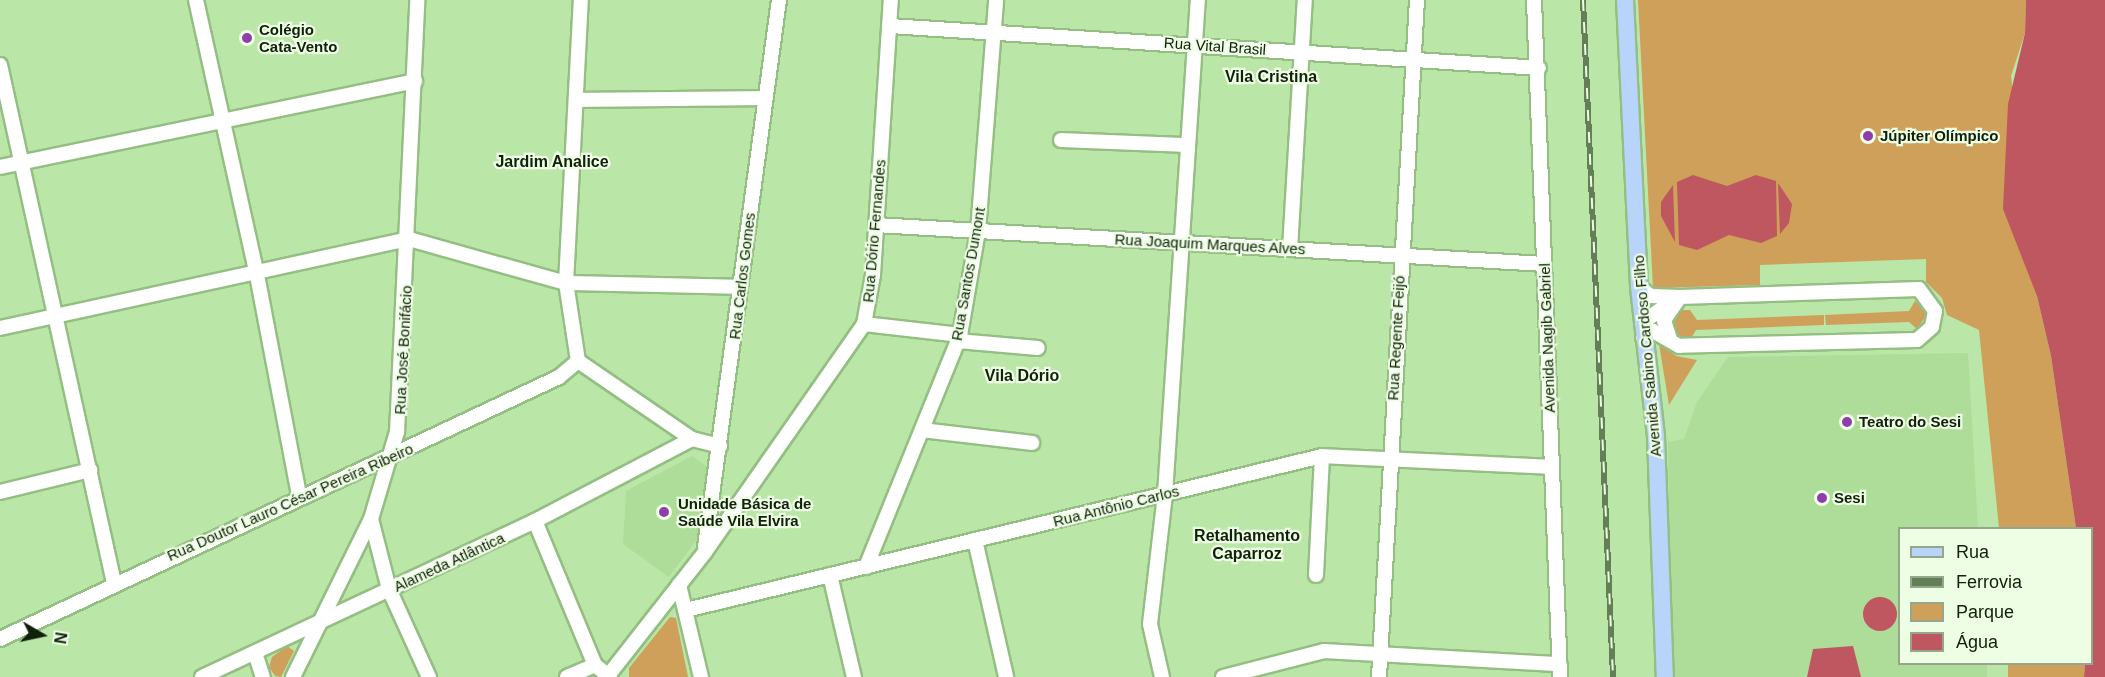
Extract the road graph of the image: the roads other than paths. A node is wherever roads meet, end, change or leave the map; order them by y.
1 (196, 0) edge
2 (417, 0) edge
3 (581, 0) edge
4 (779, 0) edge
5 (891, 0) edge
6 (996, 0) edge
7 (1198, 0) edge
8 (1305, 0) edge
9 (1417, 0) edge
10 (1534, 0) edge
11 (1625, 0) edge
12 (890, 26) junction
13 (993, 32) junction
14 (1195, 45) junction
15 (1302, 52) junction
16 (1413, 60) junction
17 (0, 65) edge
18 (1539, 68) junction
19 (414, 81) junction
20 (765, 98) junction
21 (577, 100) junction
22 (222, 120) junction
23 (1061, 140) dead end
24 (1188, 145) junction
25 (22, 163) junction
26 (0, 168) edge
27 (876, 225) junction
28 (978, 231) junction
29 (409, 239) junction
30 (1182, 243) junction
31 (1290, 249) junction
32 (1400, 256) junction
33 (1544, 264) junction
34 (257, 274) junction
35 (566, 283) junction
36 (740, 287) junction
37 (1639, 287) junction
38 (1680, 297) junction
39 (56, 315) junction
40 (864, 324) junction
41 (0, 328) edge
42 (1642, 331) junction
43 (959, 338) junction
44 (1671, 340) junction
45 (1038, 348) dead end
46 (578, 361) junction
47 (922, 430) junction
48 (692, 440) junction
49 (1032, 443) dead end
50 (720, 446) junction
51 (392, 456) junction
52 (1322, 456) junction
53 (1391, 459) junction
54 (1552, 467) junction
55 (90, 470) junction
56 (713, 491) junction
57 (0, 492) edge
58 (741, 493) junction
59 (299, 495) junction
60 (1165, 495) junction
61 (371, 519) junction
62 (535, 521) junction
63 (975, 540) junction
64 (705, 552) junction
65 (866, 567) junction
66 (1316, 574) dead end
67 (831, 575) junction
68 (114, 583) junction
69 (679, 585) junction
70 (389, 589) junction
71 (686, 610) junction
72 (323, 620) junction
73 (0, 639) edge
74 (255, 653) junction
75 (1380, 656) junction
76 (595, 665) junction
77 (1560, 671) edge
78 (608, 676) edge
79 (202, 677) edge
80 (263, 677) edge
81 (293, 677) edge
82 (429, 677) edge
83 (567, 677) edge
84 (701, 677) edge
85 (854, 677) edge
86 (1006, 677) edge
87 (1162, 677) edge
88 (1224, 677) edge
89 (1379, 677) edge
90 (1665, 677) edge

1 - 22 street
2 - 19 street, Rua José Bonifácio
3 - 21 street
4 - 20 street, Rua Carlos Gomes
5 - 12 street, Rua Dório Fernandes
6 - 13 street, Rua Santos Dumont
7 - 14 street
8 - 15 street
9 - 16 street, Rua Regente Feijó
10 - 18 street, Avenida Nagib Gabriel
11 - 37 main road, Avenida Sabino Cardoso Filho
12 - 13 street, Rua Vital Brasil
12 - 27 street, Rua Dório Fernandes
13 - 14 street, Rua Vital Brasil
13 - 28 street, Rua Santos Dumont
14 - 15 street, Rua Vital Brasil
14 - 24 street
15 - 16 street, Rua Vital Brasil
15 - 31 street
16 - 18 street, Rua Vital Brasil
16 - 32 street, Rua Regente Feijó
17 - 25 street
18 - 33 street, Avenida Nagib Gabriel
19 - 22 street
19 - 29 street, Rua José Bonifácio
20 - 21 street
20 - 36 street, Rua Carlos Gomes
21 - 35 street
22 - 25 street
22 - 34 street
23 - 24 street
24 - 30 street
25 - 26 street
25 - 39 street
27 - 28 street, Rua Joaquim Marques Alves
27 - 40 street, Rua Dório Fernandes
28 - 30 street, Rua Joaquim Marques Alves
28 - 43 street, Rua Santos Dumont
29 - 34 street
29 - 35 street
29 - 51 street, Rua José Bonifácio
30 - 31 street, Rua Joaquim Marques Alves
30 - 60 street
31 - 32 street, Rua Joaquim Marques Alves
32 - 33 street, Rua Joaquim Marques Alves
32 - 53 street, Rua Regente Feijó
33 - 54 street, Avenida Nagib Gabriel
34 - 39 street
34 - 59 street
35 - 36 street
35 - 46 street
36 - 50 street, Rua Carlos Gomes
37 - 38 street
37 - 42 main road, Avenida Sabino Cardoso Filho
38 - 42 street
38 - 44 street
38 - 44 street
39 - 41 street
39 - 55 street
40 - 43 street
40 - 58 street, Rua Dório Fernandes
42 - 44 street
42 - 90 main road, Avenida Sabino Cardoso Filho
43 - 45 street
43 - 47 street, Rua Santos Dumont
46 - 48 street
46 - 51 street, Rua Doutor Lauro César Pereira Ribeiro
47 - 49 street
47 - 65 street, Rua Santos Dumont
48 - 50 street
48 - 62 street, Alameda Atlântica
50 - 56 street, Rua Carlos Gomes
51 - 59 street, Rua Doutor Lauro César Pereira Ribeiro
51 - 61 street, Rua José Bonifácio
52 - 53 street, Rua Antônio Carlos
52 - 60 street, Rua Antônio Carlos
52 - 66 street
53 - 54 street, Rua Antônio Carlos
53 - 75 street, Rua Regente Feijó
54 - 77 street, Avenida Nagib Gabriel
55 - 57 street
55 - 68 street
56 - 58 street
56 - 64 street, Rua Carlos Gomes
58 - 64 street, Rua Dório Fernandes
59 - 68 street, Rua Doutor Lauro César Pereira Ribeiro
60 - 63 street, Rua Antônio Carlos
60 - 87 street
61 - 70 street
61 - 72 street, Rua José Bonifácio
62 - 70 street, Alameda Atlântica
62 - 76 street
63 - 65 street, Rua Antônio Carlos
63 - 86 street
64 - 69 street, Rua Dório Fernandes
65 - 67 street, Rua Antônio Carlos
67 - 71 street, Rua Antônio Carlos
67 - 85 street
68 - 73 street, Rua Doutor Lauro César Pereira Ribeiro
69 - 71 street
69 - 78 street, Rua Dório Fernandes
70 - 72 street, Alameda Atlântica
70 - 82 street
71 - 84 street
72 - 74 street, Alameda Atlântica
72 - 81 street, Rua José Bonifácio
74 - 79 street, Alameda Atlântica
74 - 80 street
75 - 77 street
75 - 88 street
75 - 89 street, Rua Regente Feijó
76 - 78 street
76 - 83 street

